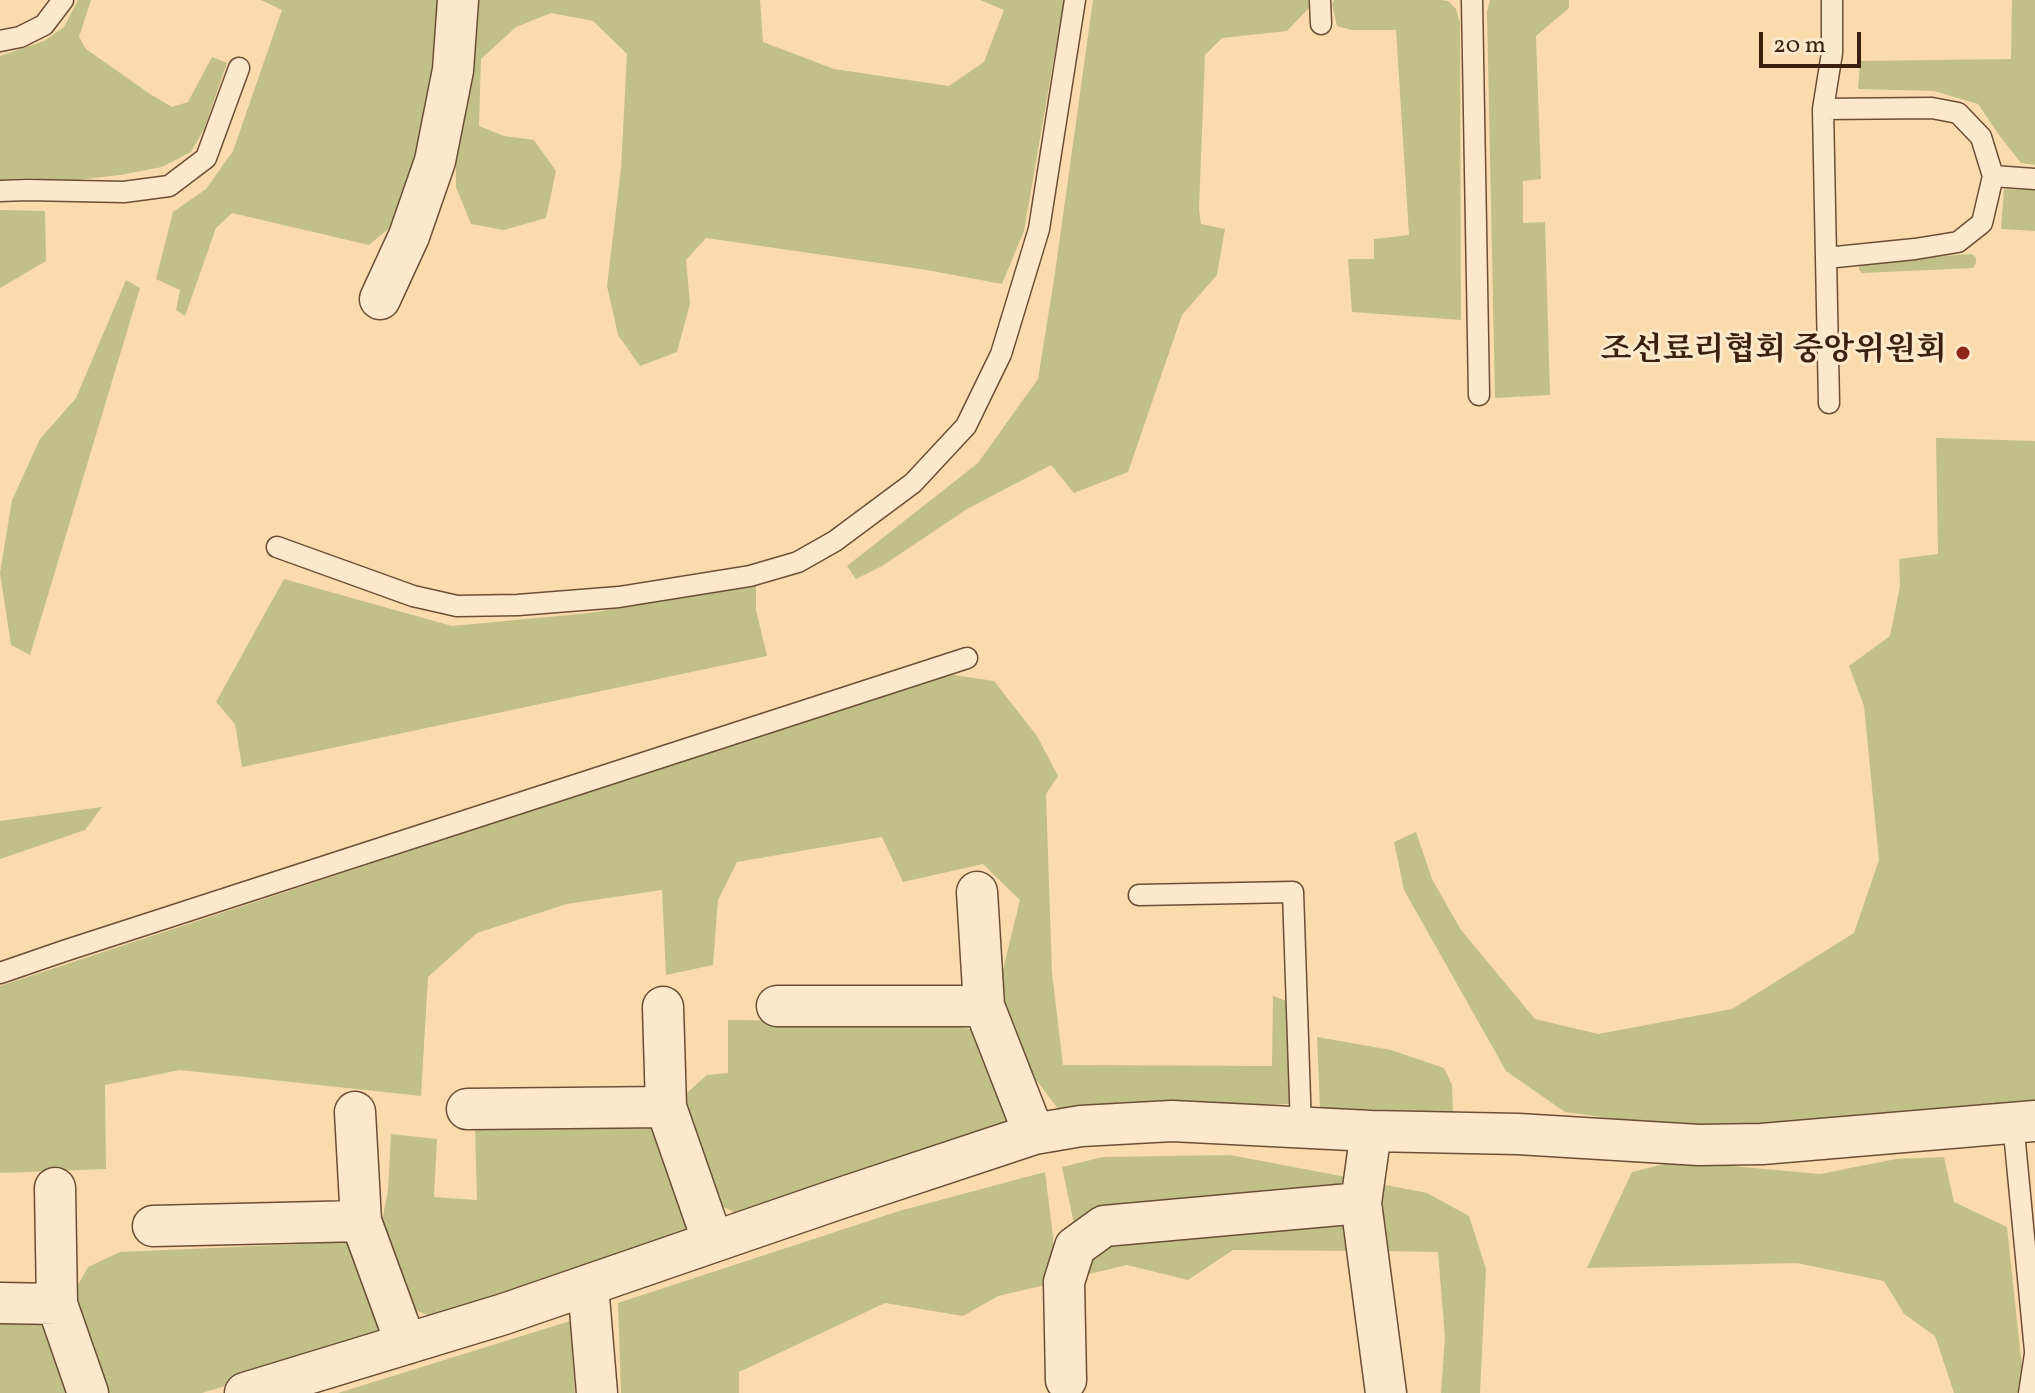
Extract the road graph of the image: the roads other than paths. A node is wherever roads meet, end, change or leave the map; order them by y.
1 (63, 0) edge
2 (458, 0) edge
3 (1075, 0) edge
4 (1320, 0) edge
5 (1472, 0) edge
6 (1832, 0) edge
7 (1321, 24) dead end
8 (0, 41) edge
9 (239, 68) dead end
10 (1823, 109) junction
11 (1993, 176) junction
12 (2035, 179) edge
13 (0, 191) edge
14 (1826, 258) junction
15 (380, 299) dead end
16 (1479, 395) dead end
17 (1829, 403) dead end
18 (277, 547) dead end
19 (967, 658) dead end
20 (977, 892) dead end
21 (1139, 895) dead end
22 (0, 973) edge
23 (777, 1006) dead end
24 (984, 1006) junction
25 (663, 1007) dead end
26 (666, 1107) junction
27 (467, 1109) dead end
28 (355, 1112) dead end
29 (2024, 1122) edge
30 (1301, 1128) junction
31 (1371, 1131) junction
32 (1034, 1134) junction
33 (55, 1188) dead end
34 (1361, 1203) junction
35 (361, 1221) junction
36 (153, 1226) dead end
37 (713, 1242) junction
38 (588, 1285) junction
39 (0, 1303) edge
40 (57, 1304) junction
41 (406, 1344) junction
42 (2035, 1352) edge
43 (1066, 1380) dead end
44 (326, 1381) edge
45 (88, 1393) edge
46 (245, 1393) edge
47 (597, 1393) edge
48 (1386, 1393) edge
49 (2029, 1393) edge

1 - 8 lane
2 - 15 street
3 - 18 lane
4 - 7 lane
5 - 16 lane
6 - 10 lane
9 - 13 lane
10 - 11 lane
10 - 14 lane
11 - 12 lane
11 - 14 lane
14 - 17 lane
19 - 22 lane
20 - 24 street
21 - 30 lane
23 - 24 street
24 - 32 street
25 - 26 street
26 - 27 street
26 - 37 street
28 - 35 street
29 - 31 street
29 - 42 lane
30 - 31 street
30 - 32 street
31 - 34 street
32 - 37 street
33 - 40 street
34 - 43 street
34 - 48 street
35 - 36 street
35 - 41 street
37 - 38 street
38 - 41 street
38 - 47 street
39 - 40 street
40 - 45 street
41 - 44 street
42 - 49 lane
44 - 46 street

